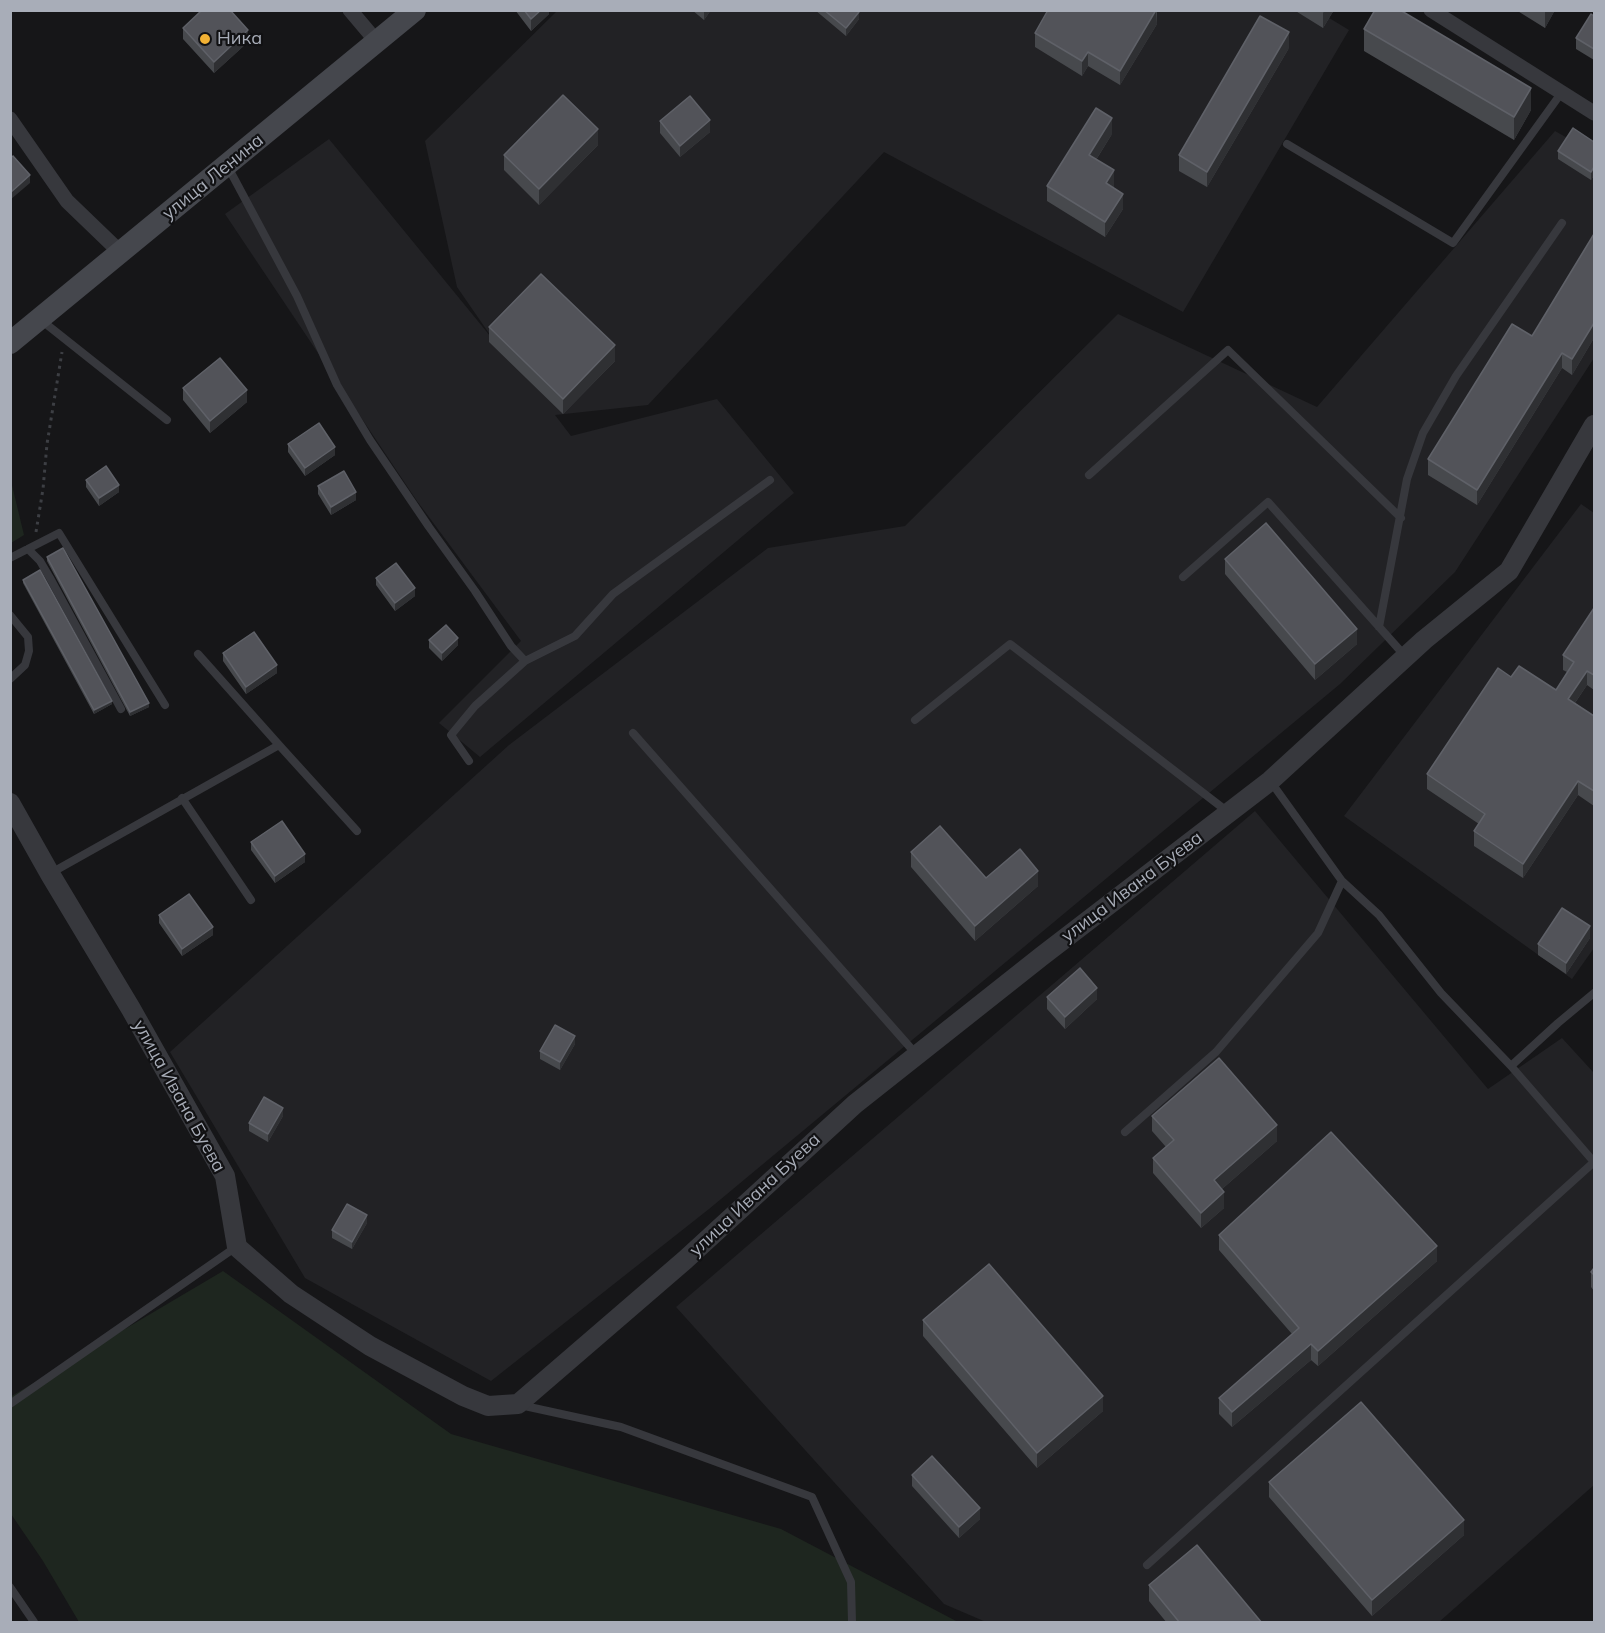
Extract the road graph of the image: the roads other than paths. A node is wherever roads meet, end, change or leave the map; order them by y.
1 (350, 10) edge
2 (415, 10) edge
3 (1431, 10) edge
4 (377, 42) junction
5 (1562, 92) junction
6 (1594, 113) edge
7 (10, 119) edge
8 (1287, 144) dead end
9 (227, 166) junction
10 (1562, 223) dead end
11 (121, 253) junction
12 (40, 320) junction
13 (10, 343) edge
14 (167, 420) dead end
15 (1592, 437) edge
16 (1089, 475) dead end
17 (770, 480) dead end
18 (1401, 518) junction
19 (31, 547) junction
20 (10, 558) edge
21 (1183, 577) dead end
22 (10, 615) edge
23 (1379, 627) junction
24 (198, 654) dead end
25 (1406, 657) junction
26 (525, 661) junction
27 (10, 679) edge
28 (165, 705) dead end
29 (121, 709) dead end
30 (915, 720) dead end
31 (633, 733) dead end
32 (279, 746) junction
33 (469, 761) dead end
34 (1270, 781) junction
35 (182, 798) junction
36 (10, 803) edge
37 (1229, 813) junction
38 (357, 831) dead end
39 (50, 874) junction
40 (1342, 881) junction
41 (251, 900) dead end
42 (1594, 993) edge
43 (917, 1055) junction
44 (1511, 1066) junction
45 (1125, 1132) dead end
46 (1594, 1162) edge
47 (237, 1247) junction
48 (10, 1404) edge
49 (518, 1404) junction
50 (1147, 1565) dead end
51 (10, 1587) edge
52 (34, 1623) edge
53 (852, 1623) edge

1 - 4 street
2 - 4 main road, улица Ленина
3 - 5 street
4 - 9 main road, улица Ленина
5 - 6 street
5 - 8 lane
7 - 11 street
9 - 11 main road, улица Ленина
9 - 26 lane
10 - 18 lane
11 - 12 main road, улица Ленина
12 - 13 main road, улица Ленина
12 - 14 lane
15 - 25 street, улица Ивана Буева
16 - 18 lane
17 - 26 lane
18 - 23 lane
19 - 20 lane
19 - 28 lane
19 - 29 lane
21 - 23 lane
22 - 27 lane
23 - 25 lane
24 - 32 lane
25 - 34 street, улица Ивана Буева
26 - 33 lane
30 - 37 lane
31 - 43 lane
32 - 35 lane
32 - 38 lane
34 - 37 street, улица Ивана Буева
34 - 40 lane
35 - 39 lane
35 - 41 lane
36 - 39 street, улица Ивана Буева
37 - 43 street, улица Ивана Буева
39 - 47 street, улица Ивана Буева
40 - 44 lane
40 - 45 lane
42 - 44 lane
43 - 49 street, улица Ивана Буева
44 - 46 lane
46 - 50 lane
47 - 48 lane
47 - 49 street
49 - 53 lane
51 - 52 lane

